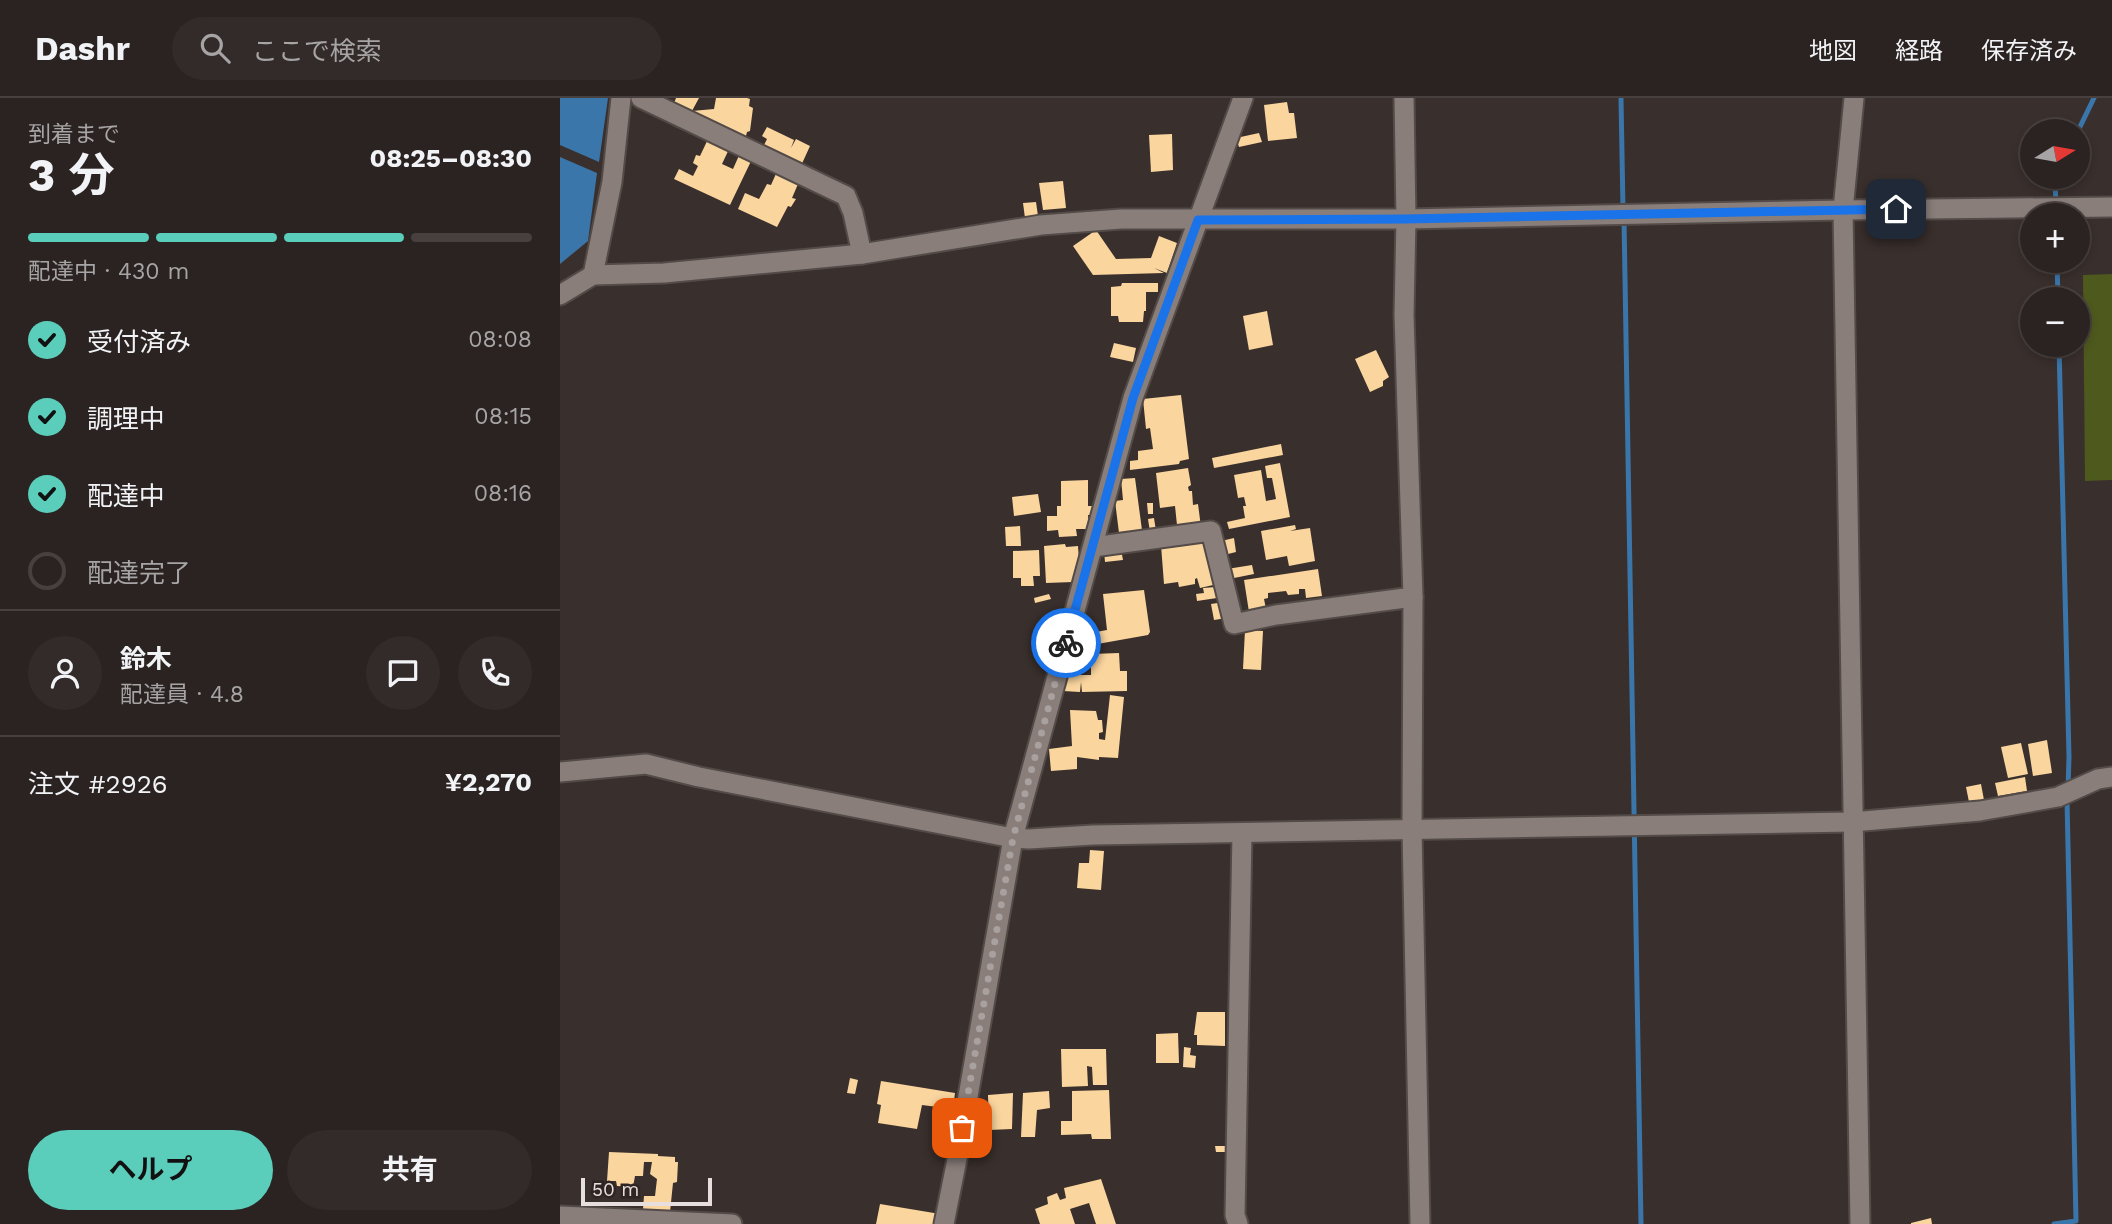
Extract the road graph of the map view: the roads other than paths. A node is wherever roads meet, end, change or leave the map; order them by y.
1 (621, 98) edge
2 (641, 98) edge
3 (1243, 98) edge
4 (1404, 98) edge
5 (1854, 98) edge
6 (2112, 207) edge
7 (1843, 209) junction
8 (1406, 219) junction
9 (1198, 220) junction
10 (862, 254) junction
11 (593, 275) junction
12 (560, 295) edge
13 (1093, 547) junction
14 (1413, 597) junction
15 (560, 772) edge
16 (2112, 777) edge
17 (1852, 822) junction
18 (1412, 830) junction
19 (1242, 833) junction
20 (1013, 838) junction
21 (560, 1216) edge
22 (732, 1224) edge
23 (944, 1224) edge
24 (1238, 1224) edge
25 (1420, 1224) edge
26 (1860, 1224) edge

1 - 11 street
2 - 10 street
3 - 9 street
4 - 8 street
5 - 7 street
6 - 7 street
7 - 8 street
7 - 17 street
8 - 9 street
8 - 14 street
9 - 10 street
9 - 13 street
10 - 11 street
11 - 12 street
13 - 14 street
13 - 20 street
14 - 18 street
15 - 20 street
16 - 17 street
17 - 18 street
17 - 26 street
18 - 19 street
18 - 25 street
19 - 20 street
19 - 24 street
20 - 23 street
21 - 22 street

